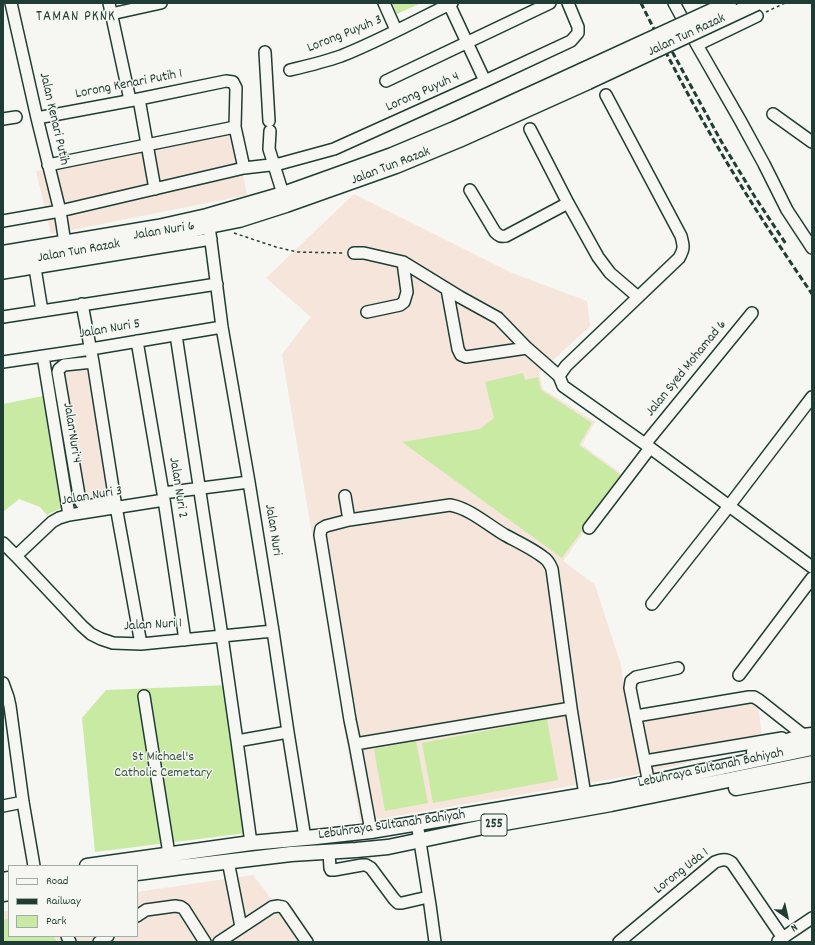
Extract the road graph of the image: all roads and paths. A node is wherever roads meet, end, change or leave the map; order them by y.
1 (11, 3) edge
2 (161, 3) edge
3 (384, 3) edge
4 (550, 3) edge
5 (568, 3) edge
6 (674, 3) edge
7 (728, 3) edge
8 (785, 3) edge
9 (450, 4) edge
10 (110, 8) edge
11 (757, 10) edge
12 (396, 30) junction
13 (467, 42) junction
14 (697, 45) junction
15 (265, 52) dead end
16 (290, 70) dead end
17 (585, 76) junction
18 (386, 81) dead end
19 (485, 81) junction
20 (606, 95) dead end
21 (134, 100) junction
22 (772, 114) dead end
23 (16, 117) dead end
24 (37, 118) junction
25 (3, 119) edge
26 (235, 127) junction
27 (530, 129) dead end
28 (812, 142) edge
29 (148, 145) junction
30 (48, 165) junction
31 (274, 165) junction
32 (244, 168) junction
33 (155, 189) junction
34 (470, 190) dead end
35 (283, 194) junction
36 (568, 203) junction
37 (60, 211) junction
38 (3, 221) edge
39 (210, 233) junction
40 (229, 233) dead end
41 (65, 243) junction
42 (812, 248) edge
43 (3, 253) edge
44 (354, 253) joint
45 (403, 262) junction
46 (3, 265) edge
47 (35, 268) junction
48 (3, 273) edge
49 (217, 284) junction
50 (447, 289) junction
51 (638, 297) junction
52 (82, 304) junction
53 (42, 311) junction
54 (367, 312) dead end
55 (752, 313) dead end
56 (3, 317) edge
57 (222, 326) junction
58 (176, 335) junction
59 (137, 341) junction
60 (527, 348) junction
61 (91, 349) junction
62 (43, 356) junction
63 (3, 362) edge
64 (93, 362) junction
65 (559, 376) junction
66 (812, 397) edge
67 (648, 446) junction
68 (249, 482) junction
69 (199, 488) junction
70 (345, 496) dead end
71 (163, 497) junction
72 (116, 505) junction
73 (729, 506) junction
74 (69, 515) junction
75 (349, 520) junction
76 (589, 528) dead end
77 (3, 543) edge
78 (16, 556) junction
79 (812, 566) edge
80 (812, 578) edge
81 (652, 604) dead end
82 (273, 631) junction
83 (222, 636) junction
84 (185, 640) junction
85 (141, 644) junction
86 (678, 668) dead end
87 (738, 675) dead end
88 (3, 683) edge
89 (144, 696) dead end
90 (571, 708) junction
91 (636, 716) junction
92 (288, 732) junction
93 (806, 735) edge
94 (237, 741) junction
95 (355, 744) junction
96 (806, 749) edge
97 (645, 761) junction
98 (807, 770) edge
99 (648, 779) junction
100 (812, 787) edge
101 (585, 795) junction
102 (610, 798) junction
103 (23, 802) junction
104 (3, 806) edge
105 (417, 823) junction
106 (371, 831) junction
107 (305, 838) junction
108 (419, 841) junction
109 (251, 842) junction
110 (329, 852) junction
111 (169, 854) junction
112 (228, 861) junction
113 (34, 865) edge
114 (94, 865) edge
115 (138, 873) edge
116 (428, 897) junction
117 (138, 915) edge
118 (812, 918) edge
119 (241, 927) junction
120 (780, 940) edge
121 (205, 942) edge
122 (219, 942) edge
123 (307, 942) edge
124 (435, 942) edge
125 (620, 942) edge

1 - 24 street, Jalan Kenari Putih
2 - 10 street
3 - 12 street
4 - 13 street
5 - 19 street, Lorong Puyuh 4
6 - 14 street
7 - 17 main road, Jalan Tun Razak, bridge
8 - 11 path
9 - 12 street, Lorong Puyuh 3
9 - 13 street
10 - 21 street
11 - 14 street
11 - 17 main road, Jalan Tun Razak, bridge
12 - 16 street, Lorong Puyuh 3
13 - 18 street
13 - 19 street
14 - 42 street
15 - 31 street
17 - 35 main road, Jalan Tun Razak
17 - 39 main road, Jalan Tun Razak
19 - 31 street, Lorong Puyuh 4
20 - 51 street
21 - 24 street, Lorong Kenari Putih 1
21 - 26 street, Lorong Kenari Putih 1
21 - 29 street
22 - 28 street
23 - 25 street
24 - 30 street, Jalan Kenari Putih
26 - 29 street
26 - 32 street
27 - 36 street
29 - 30 street
29 - 33 street
30 - 37 street, Jalan Kenari Putih
31 - 32 street, Lorong Puyuh 4
31 - 35 street
32 - 33 street, Lorong Puyuh 4
33 - 37 street, Lorong Puyuh 4
34 - 36 street
35 - 41 main road, Jalan Tun Razak
36 - 51 street
37 - 38 street, Lorong Puyuh 4
37 - 41 street, Jalan Kenari Putih
39 - 46 main road, Jalan Tun Razak
39 - 47 street, Jalan Nuri 6
39 - 49 street, Jalan Nuri
40 - 44 path
41 - 43 main road, Jalan Tun Razak
44 - 45 street
45 - 50 street
45 - 54 street
47 - 48 street, Jalan Nuri 6
47 - 53 street
49 - 52 street
49 - 57 street, Jalan Nuri
50 - 60 street
50 - 60 street
51 - 65 street
52 - 53 street
52 - 61 street
53 - 56 street
55 - 67 street, Jalan Syed Mohamad 6
57 - 58 street, Jalan Nuri 5
57 - 68 street, Jalan Nuri
58 - 59 street, Jalan Nuri 5
58 - 69 street
59 - 61 street, Jalan Nuri 5
59 - 71 street, Jalan Nuri 2
60 - 65 street
61 - 62 street, Jalan Nuri 5
61 - 64 street
62 - 63 street, Jalan Nuri 5
62 - 74 street, Jalan Nuri 4
64 - 72 street
64 - 72 street
65 - 67 street
66 - 73 street
67 - 73 street
67 - 76 street, Jalan Syed Mohamad 6
68 - 69 street, Jalan Nuri 3
68 - 82 street, Jalan Nuri
69 - 71 street, Jalan Nuri 3
69 - 83 street
70 - 75 street
71 - 72 street, Jalan Nuri 3
71 - 84 street, Jalan Nuri 2
72 - 74 street, Jalan Nuri 3
72 - 85 street
73 - 79 street
73 - 81 street
74 - 78 street, Jalan Nuri 3
75 - 90 street
75 - 95 street
77 - 78 street, Jalan Nuri 1
78 - 85 street, Jalan Nuri 1
80 - 87 street
82 - 83 street, Jalan Nuri 1
82 - 92 street, Jalan Nuri
83 - 84 street, Jalan Nuri 1
83 - 94 street
84 - 85 street, Jalan Nuri 1
86 - 91 street
88 - 103 street
89 - 111 street
90 - 95 street
90 - 101 street
91 - 93 street
91 - 97 street
92 - 94 street
92 - 107 street, Jalan Nuri
93 - 97 street
93 - 99 main road
94 - 109 street
95 - 106 street
96 - 102 main road, Lebuhraya Sultanah Bahiyah / 255
97 - 99 street
98 - 100 main road
98 - 102 main road, Lebuhraya Sultanah Bahiyah / 255
99 - 102 main road
101 - 102 main road, Lebuhraya Sultanah Bahiyah / 255
101 - 105 main road, Lebuhraya Sultanah Bahiyah / 255
102 - 108 main road, Lebuhraya Sultanah Bahiyah / 255
103 - 104 street
103 - 113 street
105 - 106 main road, Lebuhraya Sultanah Bahiyah / 255
105 - 108 street
106 - 107 main road, Lebuhraya Sultanah Bahiyah / 255
107 - 109 main road, Lebuhraya Sultanah Bahiyah / 255
108 - 110 main road, Lebuhraya Sultanah Bahiyah / 255
108 - 116 street
109 - 111 main road, Lebuhraya Sultanah Bahiyah / 255
110 - 112 main road, Lebuhraya Sultanah Bahiyah / 255
110 - 116 street
111 - 114 main road, Lebuhraya Sultanah Bahiyah / 255
112 - 115 main road, Lebuhraya Sultanah Bahiyah / 255
112 - 119 street
116 - 124 street
117 - 121 street
118 - 120 street
119 - 122 street
119 - 123 street
120 - 125 street, Lorong Uda 1

